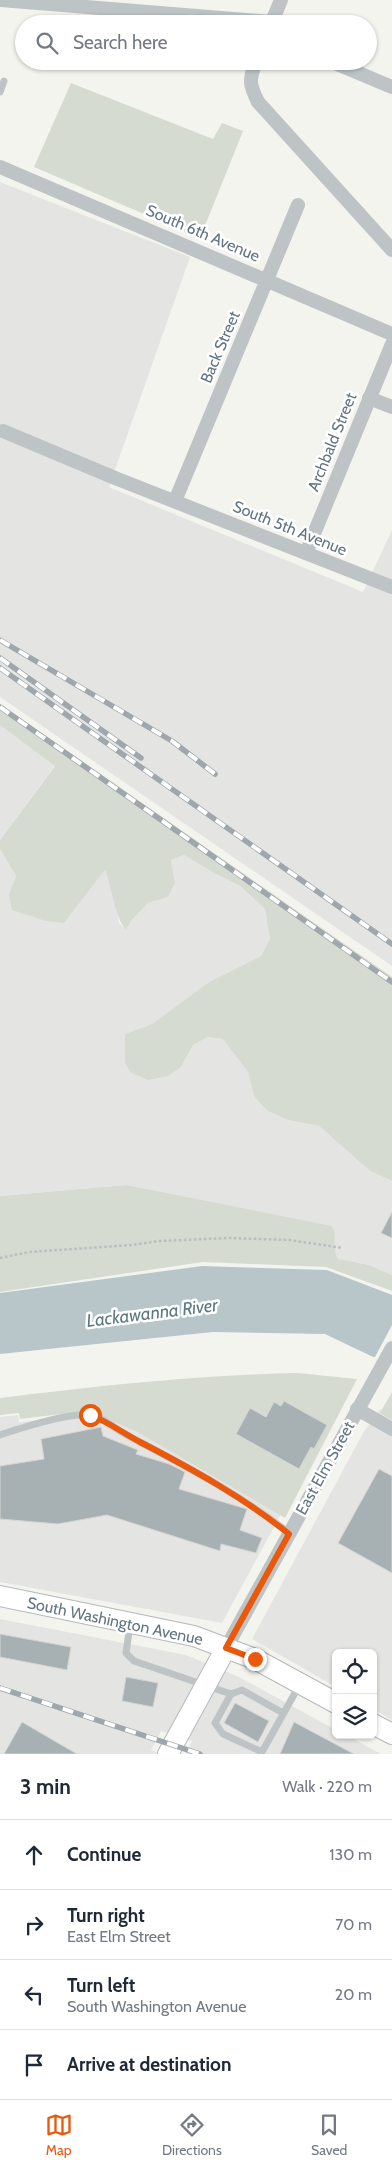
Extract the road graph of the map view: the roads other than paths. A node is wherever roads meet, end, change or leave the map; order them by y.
1 (0, 0) edge
2 (281, 0) edge
3 (177, 15) edge
4 (274, 15) edge
5 (253, 70) edge
6 (351, 70) edge
7 (4, 81) dead end
8 (392, 87) edge
9 (0, 92) edge
10 (0, 166) edge
11 (298, 205) dead end
12 (392, 250) edge
13 (267, 279) junction
14 (392, 334) edge
15 (392, 344) edge
16 (369, 398) junction
17 (392, 407) edge
18 (2, 430) edge
19 (175, 501) junction
20 (306, 553) junction
21 (392, 587) edge
22 (392, 1348) edge
23 (357, 1409) junction
24 (392, 1429) edge
25 (0, 1435) edge
26 (289, 1534) junction
27 (0, 1596) edge
28 (131, 1622) junction
29 (226, 1648) junction
30 (300, 1684) junction
31 (204, 1686) junction
32 (231, 1694) junction
33 (332, 1701) edge
34 (283, 1713) junction
35 (377, 1726) edge
36 (392, 1734) edge
37 (168, 1754) edge

1 - 3 street
2 - 4 street
5 - 12 street
6 - 8 street
7 - 9 lane
10 - 13 street, South 6th Avenue
11 - 13 street, Back Street
13 - 14 street, South 6th Avenue
13 - 19 street, Back Street
15 - 16 street, Archbald Street
16 - 17 street
16 - 20 street, Archbald Street
18 - 19 street, South 5th Avenue
19 - 20 street, South 5th Avenue
20 - 21 street, South 5th Avenue
22 - 23 street, East Elm Street
23 - 24 street
23 - 26 street, East Elm Street
25 - 26 lane
26 - 29 street, East Elm Street
27 - 28 street, South Washington Avenue
28 - 29 street, South Washington Avenue
28 - 31 lane
29 - 30 street, South Washington Avenue
29 - 31 street, East Elm Street
30 - 33 street, South Washington Avenue
30 - 34 lane
31 - 32 lane
31 - 37 street, East Elm Street
32 - 34 lane
32 - 34 lane
35 - 36 street

